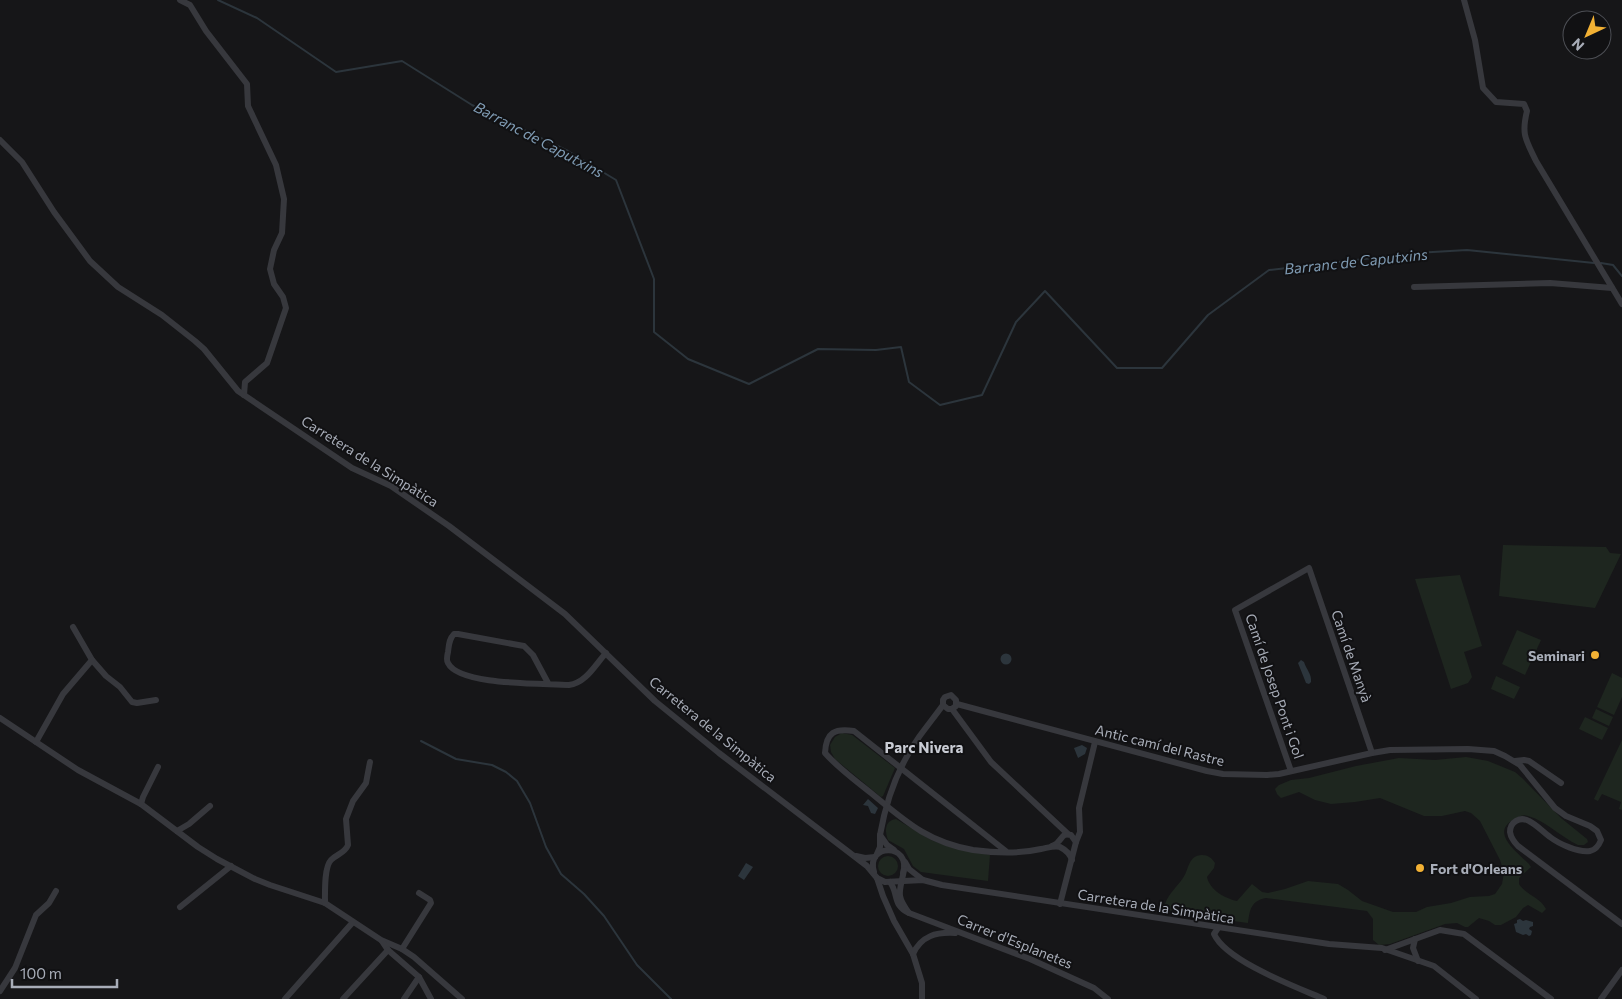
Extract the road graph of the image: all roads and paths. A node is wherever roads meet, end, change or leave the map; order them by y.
1 (180, 0) edge
2 (1464, 0) edge
3 (0, 140) edge
4 (1414, 287) dead end
5 (1612, 288) junction
6 (1622, 304) edge
7 (244, 396) junction
8 (1308, 568) joint
9 (73, 627) dead end
10 (606, 653) junction
11 (92, 660) junction
12 (548, 683) junction
13 (156, 700) dead end
14 (943, 705) junction
15 (954, 707) junction
16 (0, 718) edge
17 (36, 742) junction
18 (1095, 742) junction
19 (1372, 752) junction
20 (1515, 761) junction
21 (370, 762) dead end
22 (158, 767) dead end
23 (902, 768) junction
24 (1291, 771) junction
25 (1561, 783) dead end
26 (141, 804) junction
27 (210, 806) dead end
28 (886, 807) junction
29 (1081, 820) junction
30 (178, 831) junction
31 (1066, 833) junction
32 (880, 835) junction
33 (1060, 844) junction
34 (1076, 845) junction
35 (895, 851) junction
36 (1067, 851) junction
37 (1007, 852) junction
38 (850, 853) junction
39 (876, 856) junction
40 (904, 860) junction
41 (1072, 860) junction
42 (231, 866) junction
43 (904, 870) junction
44 (876, 876) junction
45 (923, 880) junction
46 (902, 881) junction
47 (890, 882) junction
48 (56, 891) dead end
49 (419, 893) dead end
50 (883, 896) junction
51 (325, 903) junction
52 (1060, 904) junction
53 (180, 907) dead end
54 (909, 913) junction
55 (353, 922) junction
56 (1622, 924) edge
57 (1218, 928) junction
58 (964, 933) junction
59 (1415, 939) junction
60 (381, 940) junction
61 (402, 949) junction
62 (388, 950) junction
63 (1385, 950) junction
64 (913, 954) junction
65 (1418, 961) junction
66 (1622, 970) edge
67 (419, 977) junction
68 (0, 991) edge
69 (285, 999) edge
70 (343, 999) edge
71 (404, 999) edge
72 (431, 999) edge
73 (462, 999) edge
74 (922, 999) edge
75 (1108, 999) edge
76 (1324, 999) edge
77 (1476, 999) edge
78 (1551, 999) edge
79 (1600, 999) edge

1 - 7 street
2 - 5 street
3 - 7 street, Carretera de la Simpàtica
4 - 5 street
5 - 6 street
7 - 10 street, Carretera de la Simpàtica
8 - 19 street, Camí de Manyà
8 - 24 street, Camí de Josep Pont i Gol
9 - 11 street
10 - 12 street
10 - 38 street, Carretera de la Simpàtica
11 - 13 street
11 - 17 street
12 - 12 street
14 - 15 street
14 - 15 street
14 - 23 street
15 - 18 street, Antic camí del Rastre
15 - 31 street
16 - 17 street
17 - 26 street
18 - 24 street, Antic camí del Rastre
18 - 29 street
19 - 20 street, Antic camí del Rastre
19 - 24 street, Antic camí del Rastre
20 - 25 street, Antic camí del Rastre
20 - 56 street
21 - 51 street
22 - 26 street
23 - 28 street
23 - 28 street
23 - 37 street
26 - 30 street
27 - 30 street
28 - 32 street
28 - 37 street
29 - 31 street
29 - 34 street
30 - 42 street
31 - 33 street
31 - 34 street
32 - 35 street
32 - 39 street
33 - 36 street
33 - 37 street
34 - 36 street
34 - 41 street
35 - 39 street
35 - 40 street
36 - 41 street
38 - 39 street, Carretera de la Simpàtica
38 - 44 street, Carretera de la Simpàtica
39 - 44 street
40 - 43 street
40 - 45 street
41 - 52 street
42 - 51 street
42 - 53 street
43 - 46 street
43 - 47 street
44 - 47 street
44 - 50 street
45 - 46 street, Carretera de la Simpàtica
45 - 52 street, Carretera de la Simpàtica
46 - 47 street, Carretera de la Simpàtica
46 - 54 street
47 - 50 street
47 - 54 street
48 - 68 street
49 - 61 street
50 - 64 street
51 - 55 street
52 - 57 street, Carretera de la Simpàtica
54 - 58 street, Carrer d'Esplanetes
55 - 60 street
55 - 69 street
57 - 63 street, Carretera de la Simpàtica
57 - 76 street
58 - 64 street
58 - 75 street, Carrer d'Esplanetes
59 - 63 street
59 - 65 street
59 - 78 street
60 - 61 street
60 - 62 street
61 - 73 street
62 - 67 street
62 - 70 street
63 - 65 street, Carretera de la Simpàtica
64 - 74 street
65 - 77 street, Carretera de la Simpàtica
66 - 79 street
67 - 71 street
67 - 72 street

